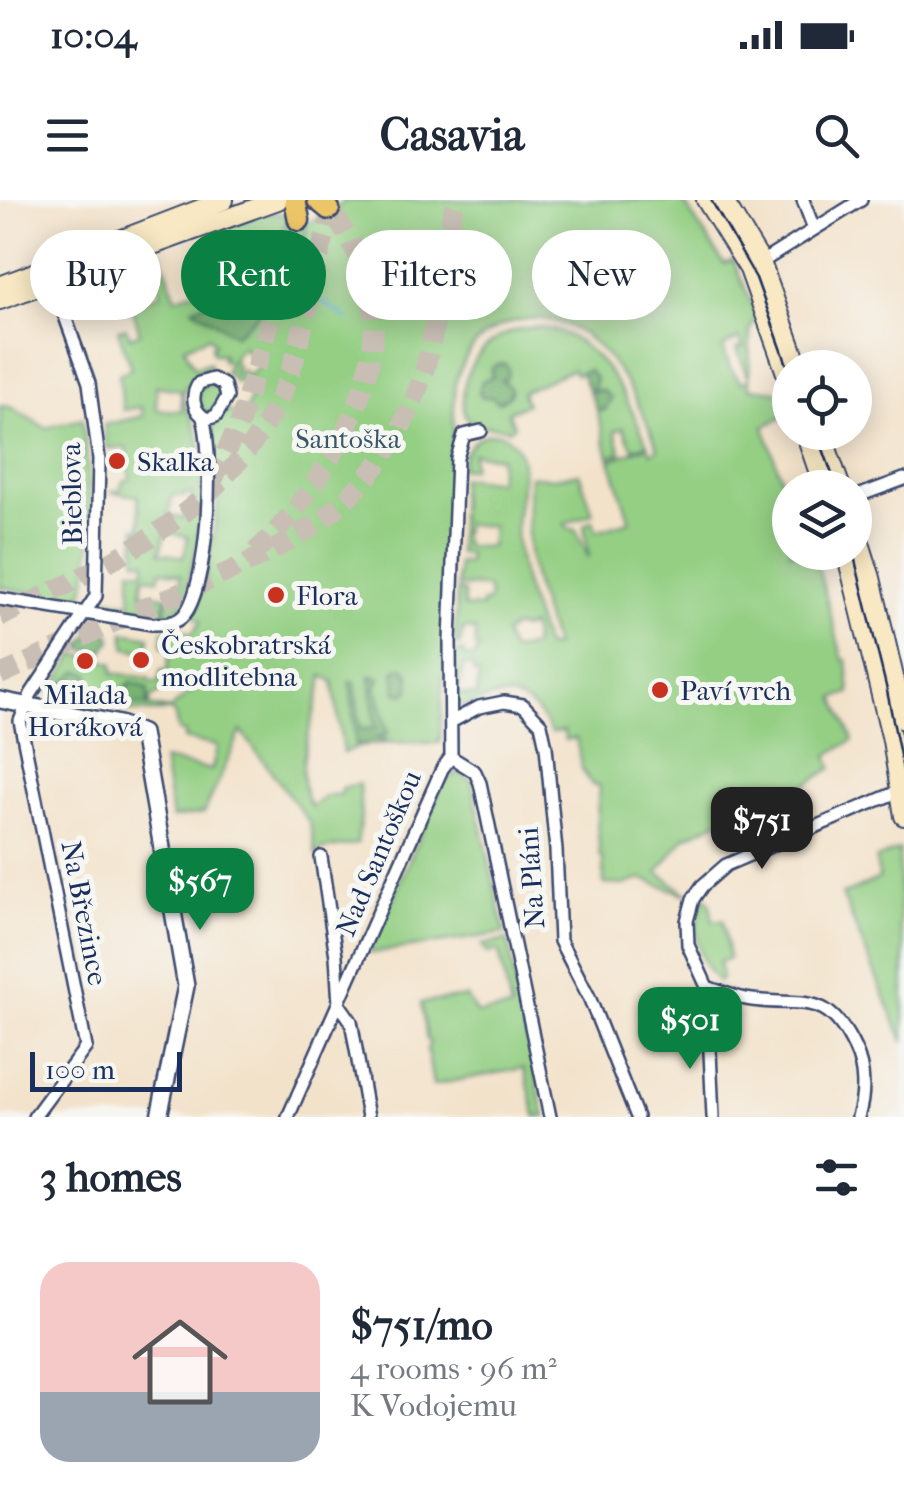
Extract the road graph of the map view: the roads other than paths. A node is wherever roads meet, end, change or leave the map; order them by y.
1 (224, 200) edge
2 (278, 200) edge
3 (706, 200) edge
4 (724, 200) edge
5 (803, 200) edge
6 (861, 200) edge
7 (814, 228) junction
8 (155, 230) edge
9 (161, 239) edge
10 (755, 266) junction
11 (30, 280) edge
12 (0, 286) edge
13 (30, 286) edge
14 (0, 300) edge
15 (66, 320) edge
16 (780, 350) edge
17 (791, 350) edge
18 (207, 422) dead end
19 (481, 431) dead end
20 (904, 478) edge
21 (872, 490) edge
22 (850, 570) edge
23 (869, 570) edge
24 (0, 600) edge
25 (86, 614) junction
26 (0, 700) edge
27 (24, 705) junction
28 (904, 720) edge
29 (451, 722) junction
30 (451, 757) junction
31 (902, 790) edge
32 (904, 816) edge
33 (321, 858) dead end
34 (707, 986) junction
35 (339, 1004) junction
36 (34, 1117) edge
37 (159, 1117) edge
38 (288, 1117) edge
39 (368, 1117) edge
40 (550, 1117) edge
41 (637, 1117) edge
42 (713, 1117) edge
43 (858, 1117) edge

1 - 8 main road
2 - 9 main road
3 - 10 main road
4 - 10 main road
5 - 7 street
6 - 7 street
7 - 10 street
10 - 16 main road
10 - 17 main road
11 - 12 main road
13 - 14 main road
15 - 25 street, Bieblova
18 - 25 street
19 - 29 street, Nad Santoškou
20 - 21 street
22 - 31 main road
23 - 28 main road
24 - 25 street
25 - 27 street, Bieblova
26 - 27 street
27 - 36 street, Na Březince
27 - 37 street
29 - 30 street, Nad Santoškou
29 - 41 street, Na Pláni
30 - 35 street, Nad Santoškou
30 - 40 street
31 - 32 main road
31 - 34 street
33 - 35 street
34 - 42 street
34 - 43 street
35 - 38 street, Nad Santoškou
35 - 39 street

